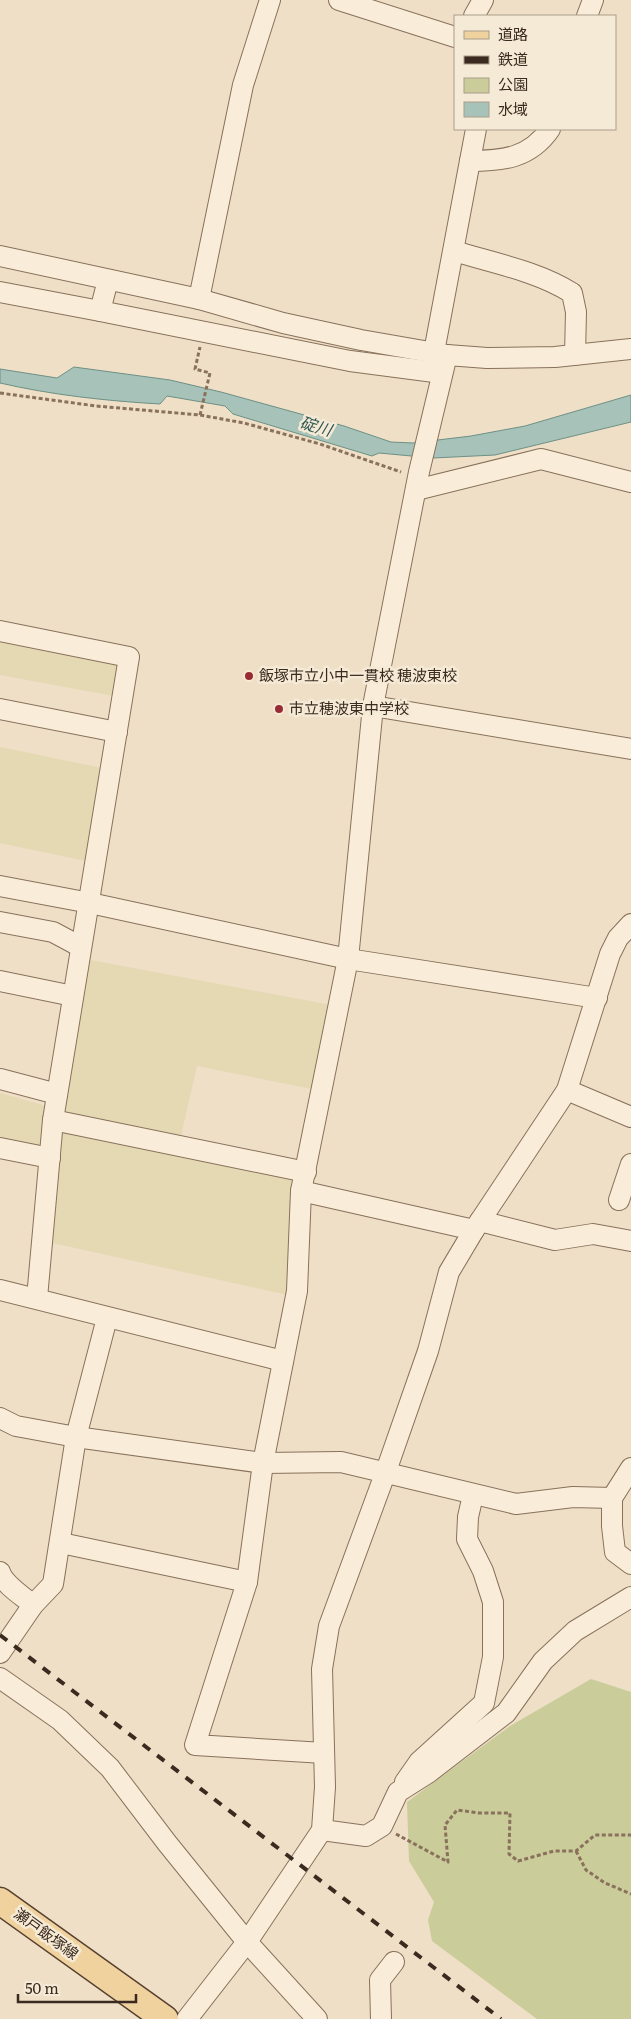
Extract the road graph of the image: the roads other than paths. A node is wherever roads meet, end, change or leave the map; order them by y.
1 (270, 0) edge
2 (339, 0) edge
3 (483, 0) edge
4 (594, 0) edge
5 (475, 15) edge
6 (589, 15) edge
7 (454, 37) edge
8 (476, 130) edge
9 (549, 130) edge
10 (470, 161) junction
11 (454, 252) junction
12 (0, 256) edge
13 (108, 280) junction
14 (0, 292) edge
15 (199, 299) junction
16 (100, 311) junction
17 (631, 349) edge
18 (575, 355) junction
19 (441, 360) junction
20 (418, 480) junction
21 (631, 482) edge
22 (0, 631) edge
23 (373, 706) junction
24 (0, 709) edge
25 (117, 732) junction
26 (631, 749) edge
27 (0, 886) edge
28 (90, 903) junction
29 (0, 922) edge
30 (631, 924) edge
31 (81, 947) junction
32 (348, 959) junction
33 (0, 981) edge
34 (73, 996) junction
35 (597, 998) junction
36 (0, 1079) edge
37 (567, 1090) junction
38 (57, 1094) junction
39 (631, 1117) edge
40 (53, 1120) junction
41 (0, 1148) edge
42 (50, 1158) junction
43 (631, 1164) edge
44 (304, 1182) junction
45 (619, 1200) dead end
46 (477, 1226) junction
47 (631, 1241) edge
48 (0, 1290) edge
49 (37, 1298) junction
50 (107, 1318) junction
51 (283, 1361) junction
52 (0, 1418) edge
53 (76, 1436) junction
54 (263, 1463) junction
55 (631, 1468) edge
56 (385, 1474) junction
57 (473, 1495) junction
58 (612, 1498) junction
59 (60, 1543) junction
60 (630, 1564) edge
61 (0, 1572) edge
62 (247, 1582) junction
63 (631, 1597) edge
64 (33, 1605) junction
65 (0, 1653) edge
66 (0, 1678) edge
67 (324, 1753) junction
68 (398, 1792) junction
69 (322, 1830) junction
70 (0, 1900) edge
71 (247, 1942) junction
72 (394, 1962) dead end
73 (165, 2019) edge
74 (187, 2019) edge
75 (318, 2019) edge
76 (381, 2019) edge

1 - 15 street
2 - 7 street
3 - 5 street
4 - 6 street
8 - 10 street
9 - 10 street
10 - 11 street
11 - 18 street
11 - 19 street
12 - 13 street
13 - 15 street
13 - 16 street
14 - 16 street
15 - 19 street
16 - 19 street
17 - 18 street
18 - 19 street
19 - 20 street
20 - 21 street
20 - 23 street
22 - 25 street
23 - 26 street
23 - 32 street
24 - 25 street
25 - 28 street
27 - 28 street
28 - 31 street
28 - 32 street
29 - 31 street
30 - 35 street
31 - 34 street
32 - 35 street
32 - 44 street
33 - 34 street
34 - 38 street
35 - 37 street
36 - 38 street
37 - 39 street
37 - 46 street
38 - 40 street
40 - 42 street
40 - 44 street
41 - 42 street
42 - 49 street
43 - 45 street
44 - 46 street
44 - 51 street
46 - 47 street
46 - 56 street
48 - 49 street
49 - 50 street
50 - 51 street
50 - 53 street
51 - 54 street
52 - 53 street
53 - 54 street
53 - 59 street
54 - 56 street
54 - 62 street
55 - 58 street
56 - 57 street
56 - 67 street
57 - 58 street
57 - 68 street
58 - 60 street
59 - 62 street
59 - 64 street
61 - 64 street
62 - 67 street
63 - 68 street
64 - 65 street
66 - 71 street
67 - 69 street
68 - 69 street
69 - 71 street
70 - 73 main road, 瀬戸飯塚線
71 - 74 street
71 - 75 street
72 - 76 street

